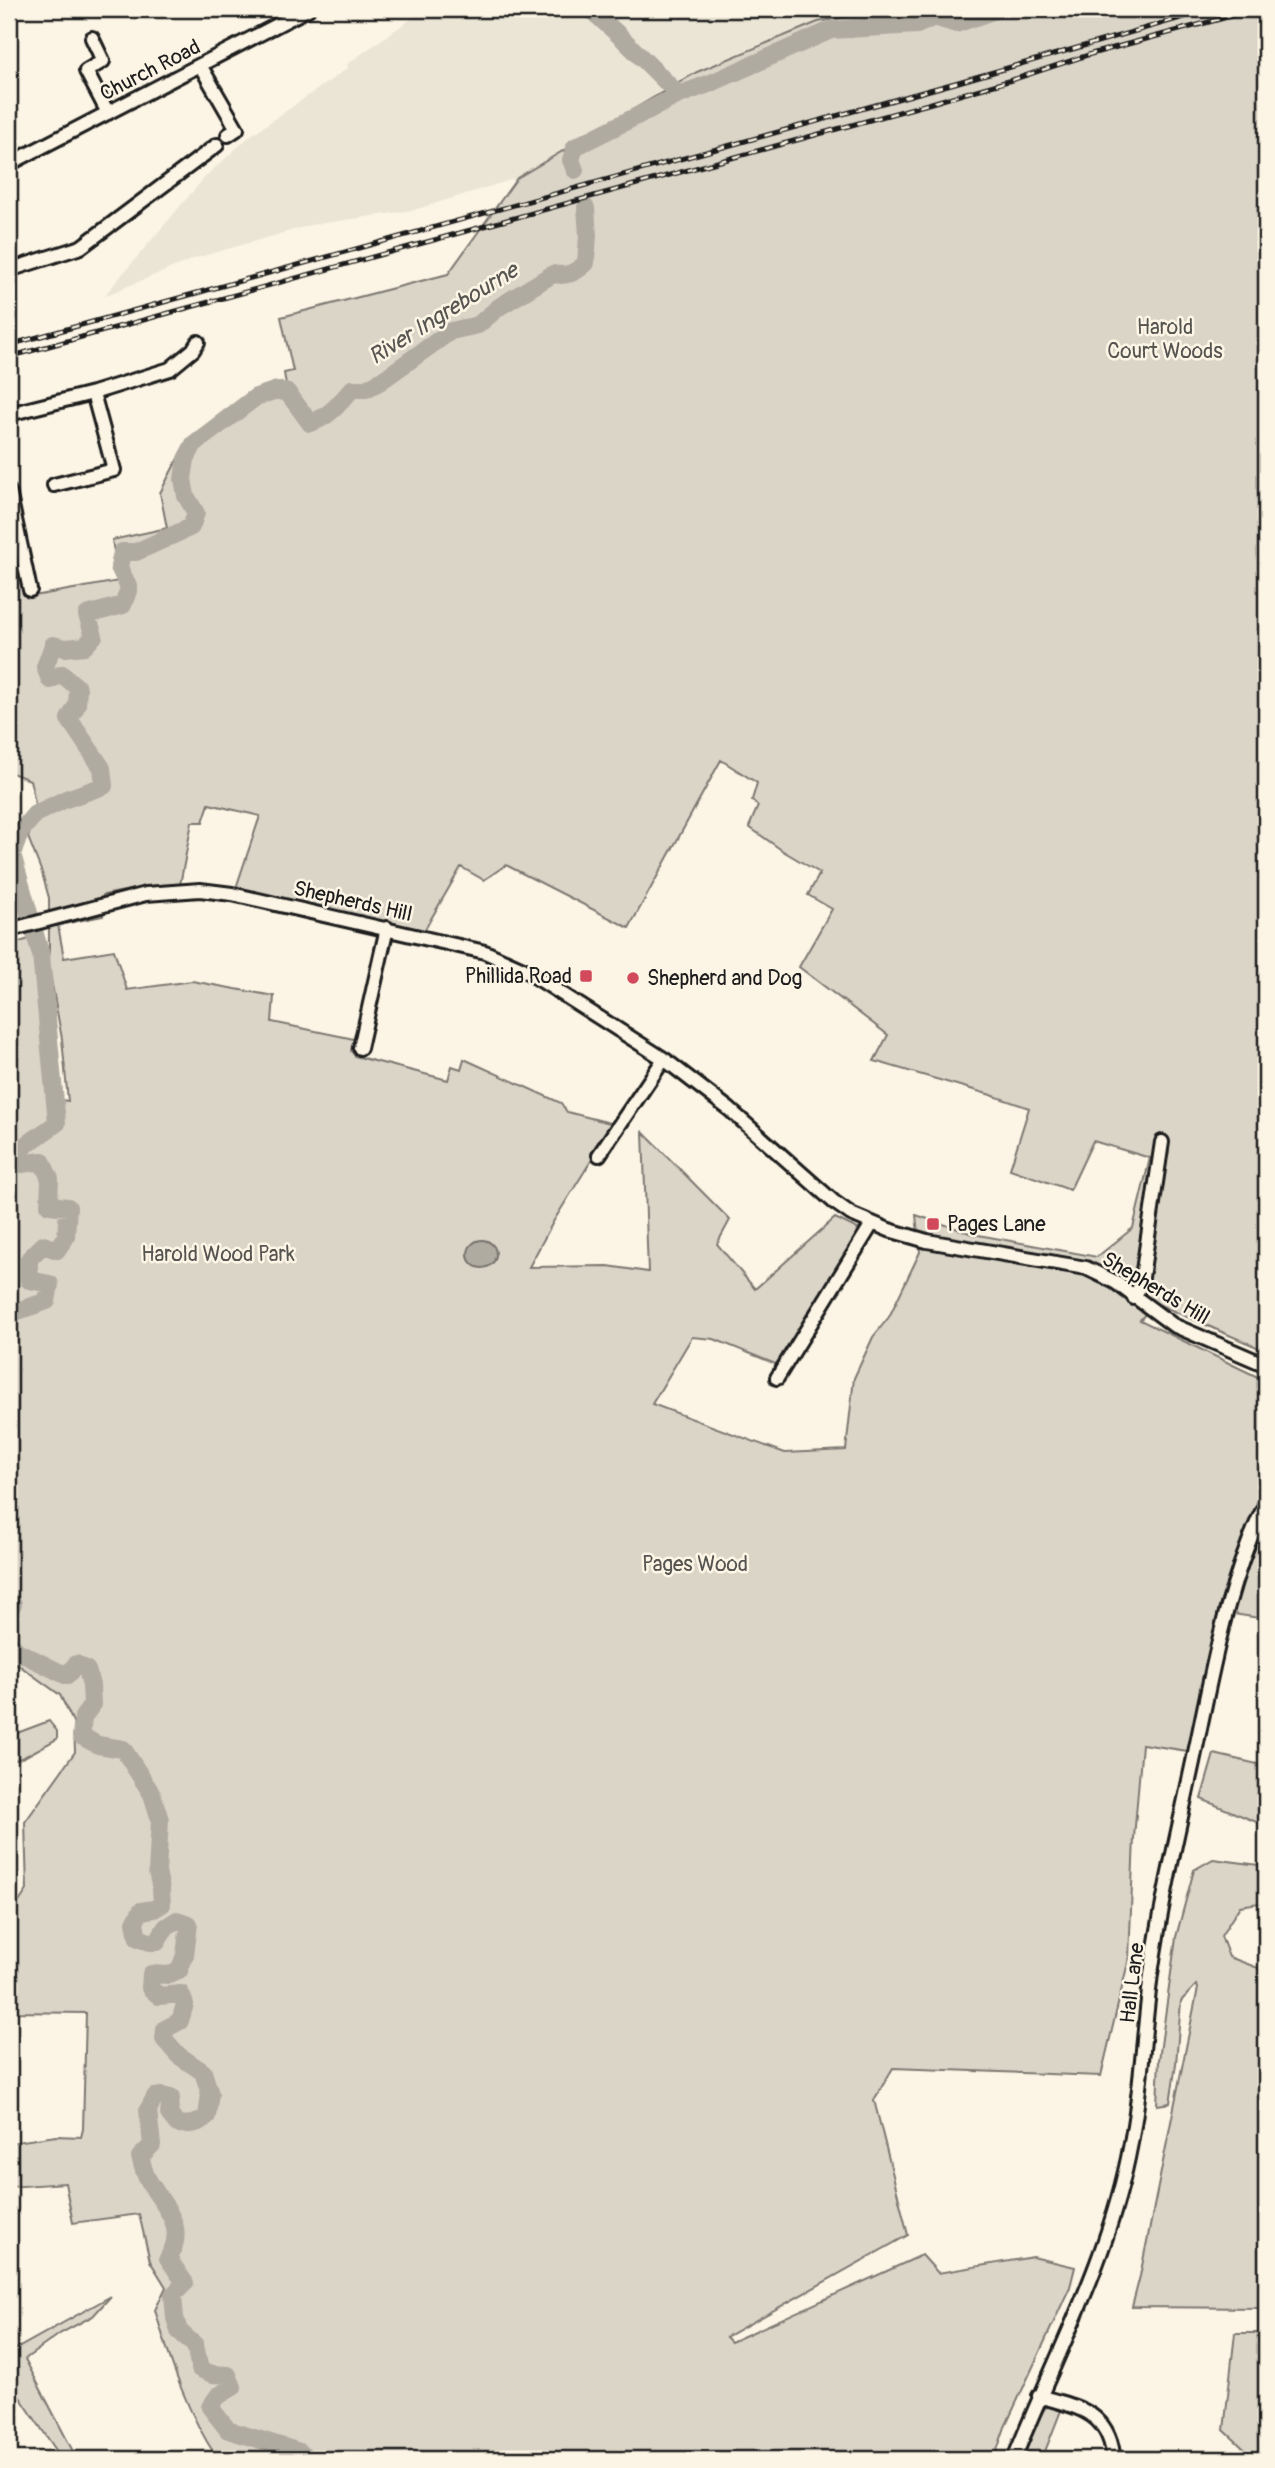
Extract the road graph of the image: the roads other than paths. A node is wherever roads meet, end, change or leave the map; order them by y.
1 (308, 9) edge
2 (92, 38) dead end
3 (200, 65) junction
4 (108, 113) junction
5 (228, 135) dead end
6 (217, 145) dead end
7 (9, 164) edge
8 (9, 270) edge
9 (198, 342) dead end
10 (93, 393) junction
11 (9, 414) edge
12 (54, 485) dead end
13 (9, 491) edge
14 (30, 590) dead end
15 (387, 928) junction
16 (10, 930) edge
17 (360, 1048) dead end
18 (664, 1059) junction
19 (1162, 1142) dead end
20 (598, 1155) dead end
21 (872, 1224) junction
22 (1135, 1298) junction
23 (1266, 1364) edge
24 (776, 1378) dead end
25 (1266, 1503) edge
26 (1039, 2396) junction
27 (1113, 2454) dead end
28 (1014, 2459) edge

1 - 3 street, Church Road
2 - 4 street
3 - 4 street, Church Road
3 - 5 street
4 - 7 street, Church Road
6 - 8 street
9 - 10 street
10 - 11 street
10 - 12 street
13 - 14 street
15 - 16 street, Shepherds Hill
15 - 17 street
15 - 18 street, Shepherds Hill
18 - 20 street
18 - 21 street, Shepherds Hill
19 - 22 street
21 - 22 street, Shepherds Hill
21 - 24 street
22 - 23 street, Shepherds Hill
25 - 26 street, Hall Lane
26 - 27 street
26 - 28 street, Hall Lane

